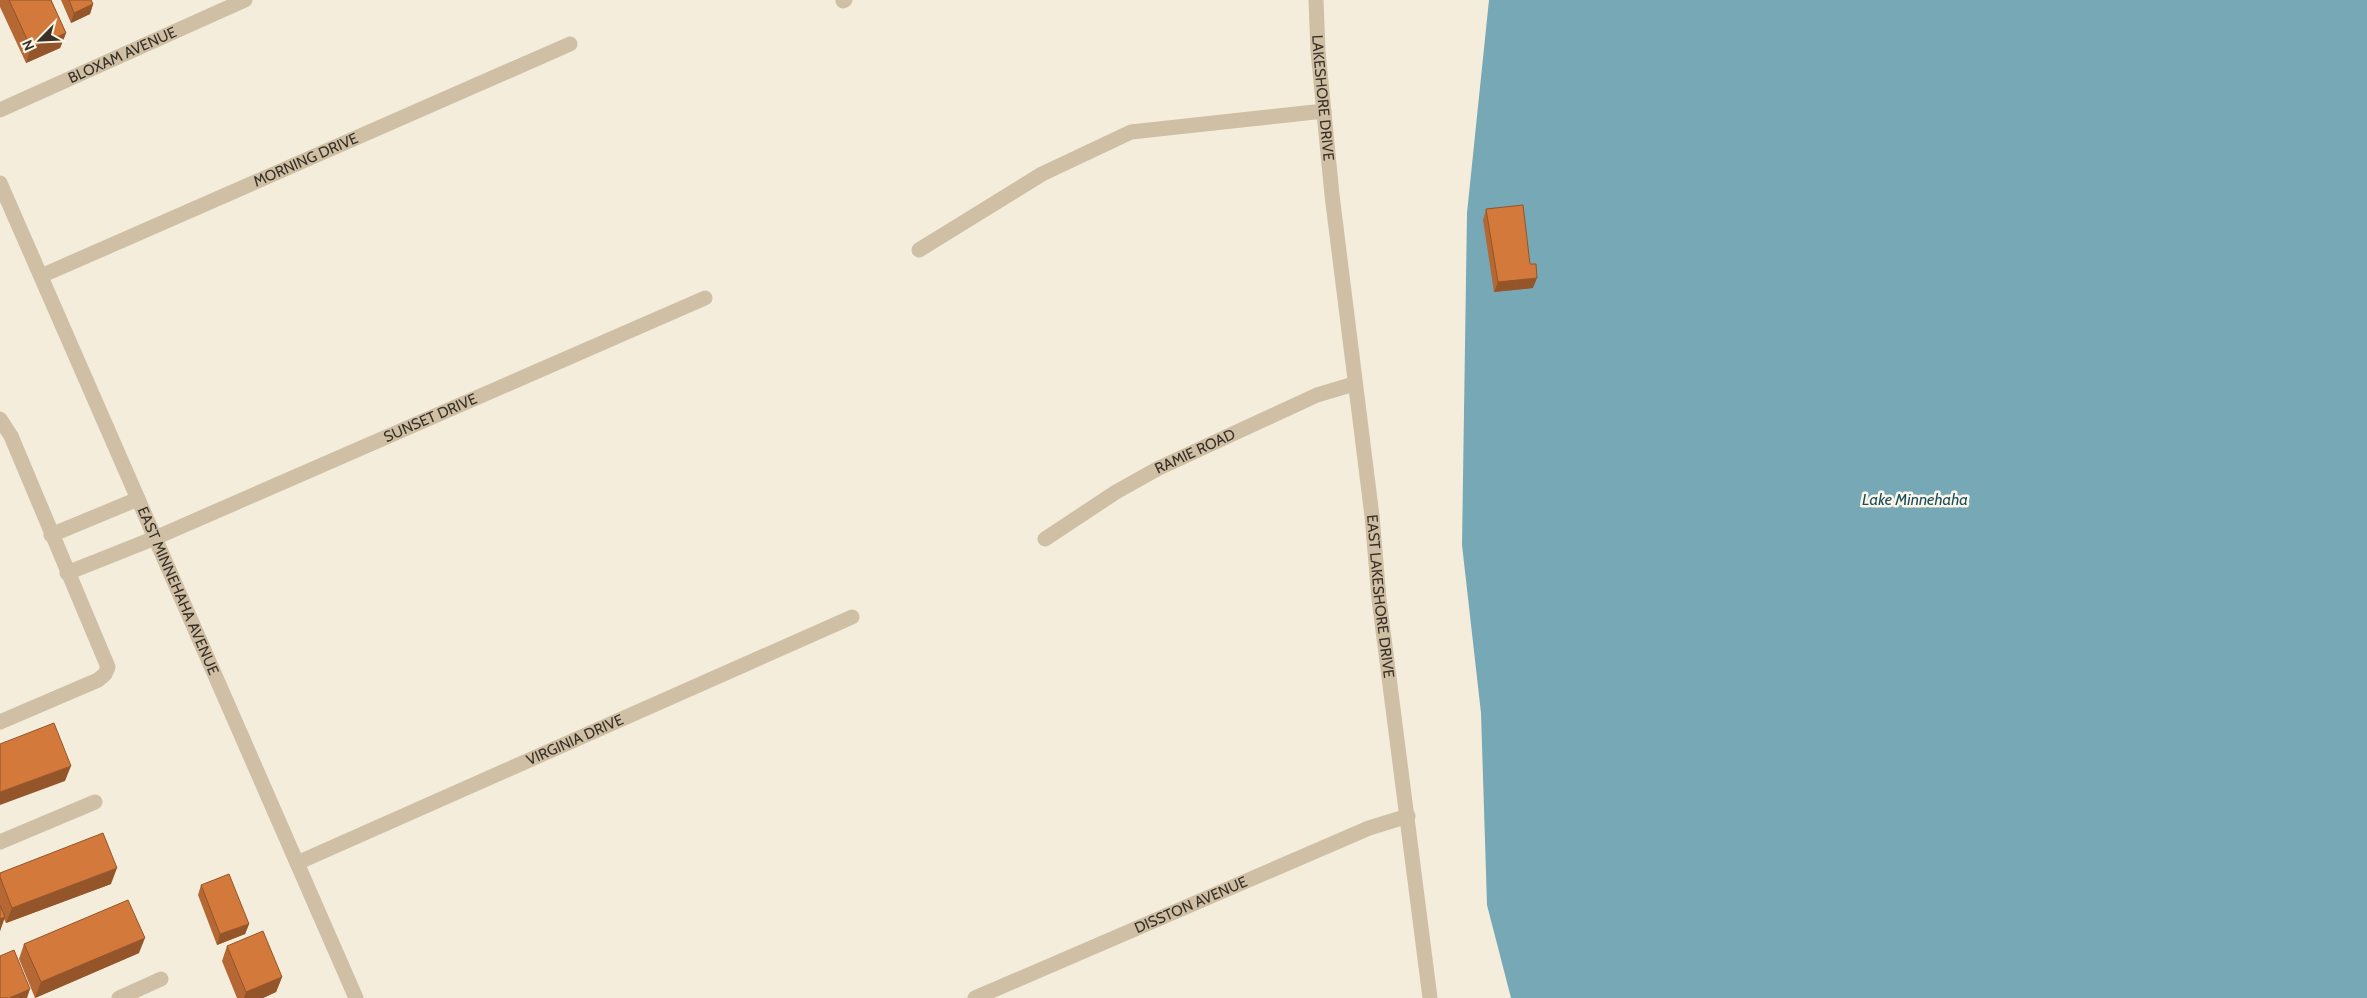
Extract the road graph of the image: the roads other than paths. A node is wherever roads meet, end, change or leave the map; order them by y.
1 (245, 0) edge
2 (1316, 0) edge
3 (570, 44) dead end
4 (0, 110) edge
5 (1324, 111) junction
6 (0, 182) edge
7 (1332, 195) joint
8 (919, 250) dead end
9 (41, 276) junction
10 (705, 298) dead end
11 (1354, 384) junction
12 (0, 419) edge
13 (138, 499) junction
14 (51, 535) junction
15 (156, 538) junction
16 (1045, 539) dead end
17 (67, 573) junction
18 (852, 617) dead end
19 (0, 722) edge
20 (95, 802) dead end
21 (1408, 816) junction
22 (0, 842) edge
23 (297, 863) junction
24 (161, 979) dead end
25 (119, 998) edge
26 (356, 998) edge
27 (975, 998) edge
28 (1430, 998) edge

1 - 4 street, BLOXAM AVENUE
2 - 5 street, LAKESHORE DRIVE
3 - 9 street, MORNING DRIVE
5 - 7 street, LAKESHORE DRIVE
5 - 8 street
6 - 9 street, EAST MINNEHAHA AVENUE
7 - 11 street, EAST LAKESHORE DRIVE
9 - 13 street, EAST MINNEHAHA AVENUE
10 - 15 street, SUNSET DRIVE
11 - 16 street, RAMIE ROAD
11 - 21 street, EAST LAKESHORE DRIVE
12 - 14 street
13 - 14 street
13 - 15 street, EAST MINNEHAHA AVENUE
14 - 17 street
15 - 17 street, SUNSET DRIVE
15 - 23 street, EAST MINNEHAHA AVENUE
17 - 19 street
18 - 23 street, VIRGINIA DRIVE
20 - 22 street
21 - 27 street, DISSTON AVENUE
21 - 28 street, EAST LAKESHORE DRIVE
23 - 26 street, EAST MINNEHAHA AVENUE
24 - 25 street

